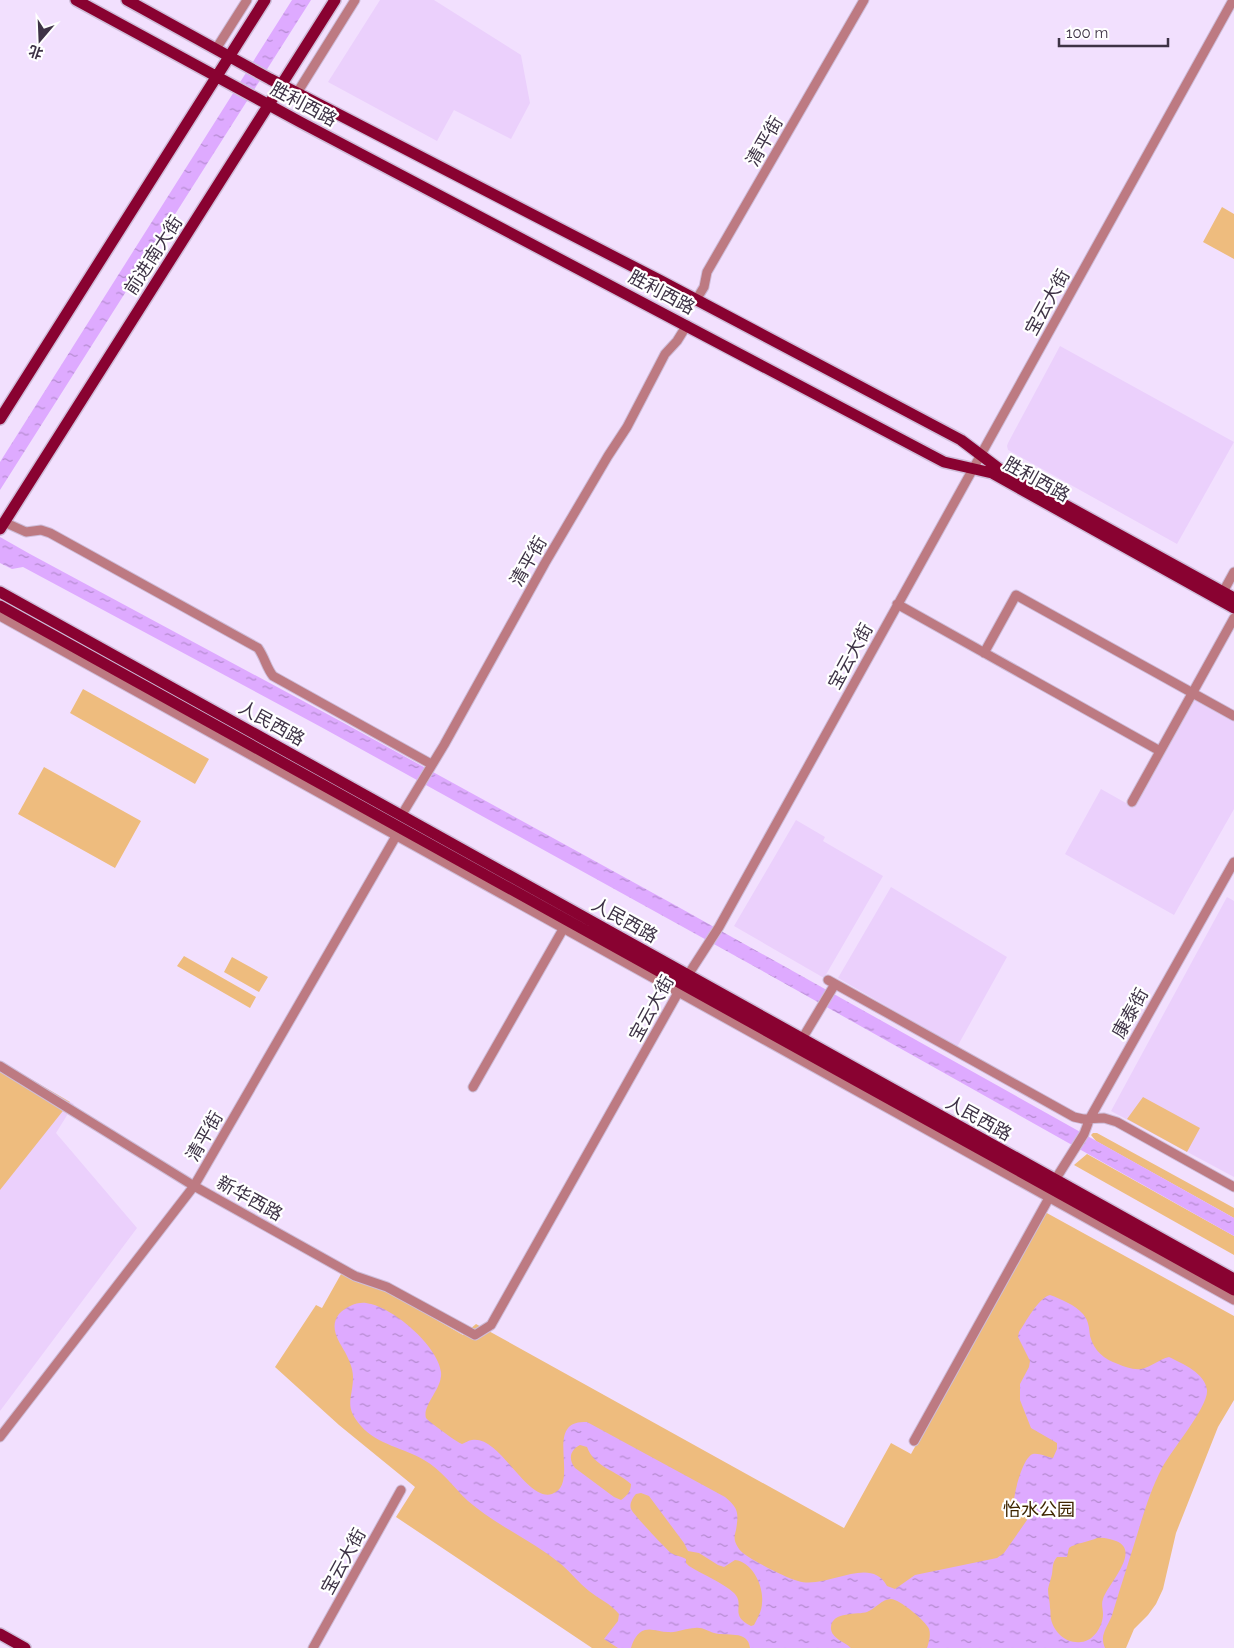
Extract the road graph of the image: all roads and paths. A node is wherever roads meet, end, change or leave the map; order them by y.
1 (76, 0) edge
2 (127, 0) edge
3 (247, 0) edge
4 (265, 0) edge
5 (335, 0) edge
6 (355, 0) edge
7 (864, 0) edge
8 (1233, 0) edge
9 (216, 49) junction
10 (230, 57) junction
11 (216, 77) junction
12 (281, 85) junction
13 (297, 93) junction
14 (264, 102) junction
15 (696, 300) junction
16 (687, 326) junction
17 (0, 420) edge
18 (980, 454) junction
19 (972, 469) junction
20 (2, 525) edge
21 (1234, 572) edge
22 (0, 592) edge
23 (1223, 592) junction
24 (1234, 598) edge
25 (897, 604) junction
26 (0, 606) edge
27 (1234, 608) edge
28 (0, 616) edge
29 (1234, 618) edge
30 (984, 653) junction
31 (1193, 693) junction
32 (1234, 716) edge
33 (1160, 751) junction
34 (430, 766) junction
35 (1132, 802) dead end
36 (401, 816) junction
37 (399, 832) junction
38 (1234, 862) edge
39 (565, 924) junction
40 (684, 984) junction
41 (802, 1039) junction
42 (0, 1066) edge
43 (473, 1087) dead end
44 (1090, 1118) junction
45 (1055, 1180) junction
46 (194, 1186) junction
47 (1234, 1187) edge
48 (1049, 1198) junction
49 (1234, 1279) edge
50 (1234, 1290) edge
51 (1234, 1300) edge
52 (491, 1325) joint
53 (0, 1437) edge
54 (914, 1441) dead end
55 (401, 1490) dead end
56 (0, 1634) edge
57 (25, 1648) edge
58 (313, 1648) edge

1 - 11 main road, 胜利西路
2 - 9 main road, 胜利西路
3 - 9 street
4 - 10 main road
5 - 12 main road, 前进南大街
6 - 13 street
7 - 15 street, 清平街
8 - 18 street, 宝云大街
9 - 10 main road, 胜利西路
10 - 11 main road
10 - 12 main road, 胜利西路
11 - 14 main road, 胜利西路
11 - 17 main road
12 - 13 main road, 胜利西路
12 - 14 main road, 前进南大街
13 - 15 main road, 胜利西路
14 - 16 main road, 胜利西路
14 - 20 main road, 前进南大街
15 - 18 main road, 胜利西路
16 - 19 main road, 胜利西路
16 - 34 street, 清平街
18 - 19 street, 宝云大街
18 - 23 main road, 胜利西路
19 - 25 street, 宝云大街
19 - 27 main road, 胜利西路
20 - 34 street
21 - 23 street
22 - 36 main road, 人民西路
23 - 24 main road, 胜利西路
25 - 30 street
25 - 40 street, 宝云大街
26 - 37 main road, 人民西路
28 - 37 street
29 - 31 street
30 - 31 street
30 - 33 street
31 - 32 street
31 - 33 street
33 - 35 street
34 - 36 street, 清平街
36 - 40 main road, 人民西路
37 - 39 main road, 人民西路
37 - 46 street, 清平街
38 - 44 street, 康泰街
39 - 40 main road, 人民西路
39 - 43 street
40 - 41 main road, 人民西路
40 - 48 street
40 - 50 main road, 人民西路
40 - 52 street, 宝云大街
41 - 44 street
41 - 45 main road, 人民西路
42 - 46 street, 新华西路
44 - 45 street, 康泰街
44 - 47 street
45 - 49 main road, 人民西路
46 - 52 street, 新华西路
46 - 53 street, 清平街
48 - 51 street
48 - 54 street
55 - 58 street, 宝云大街
56 - 57 main road

